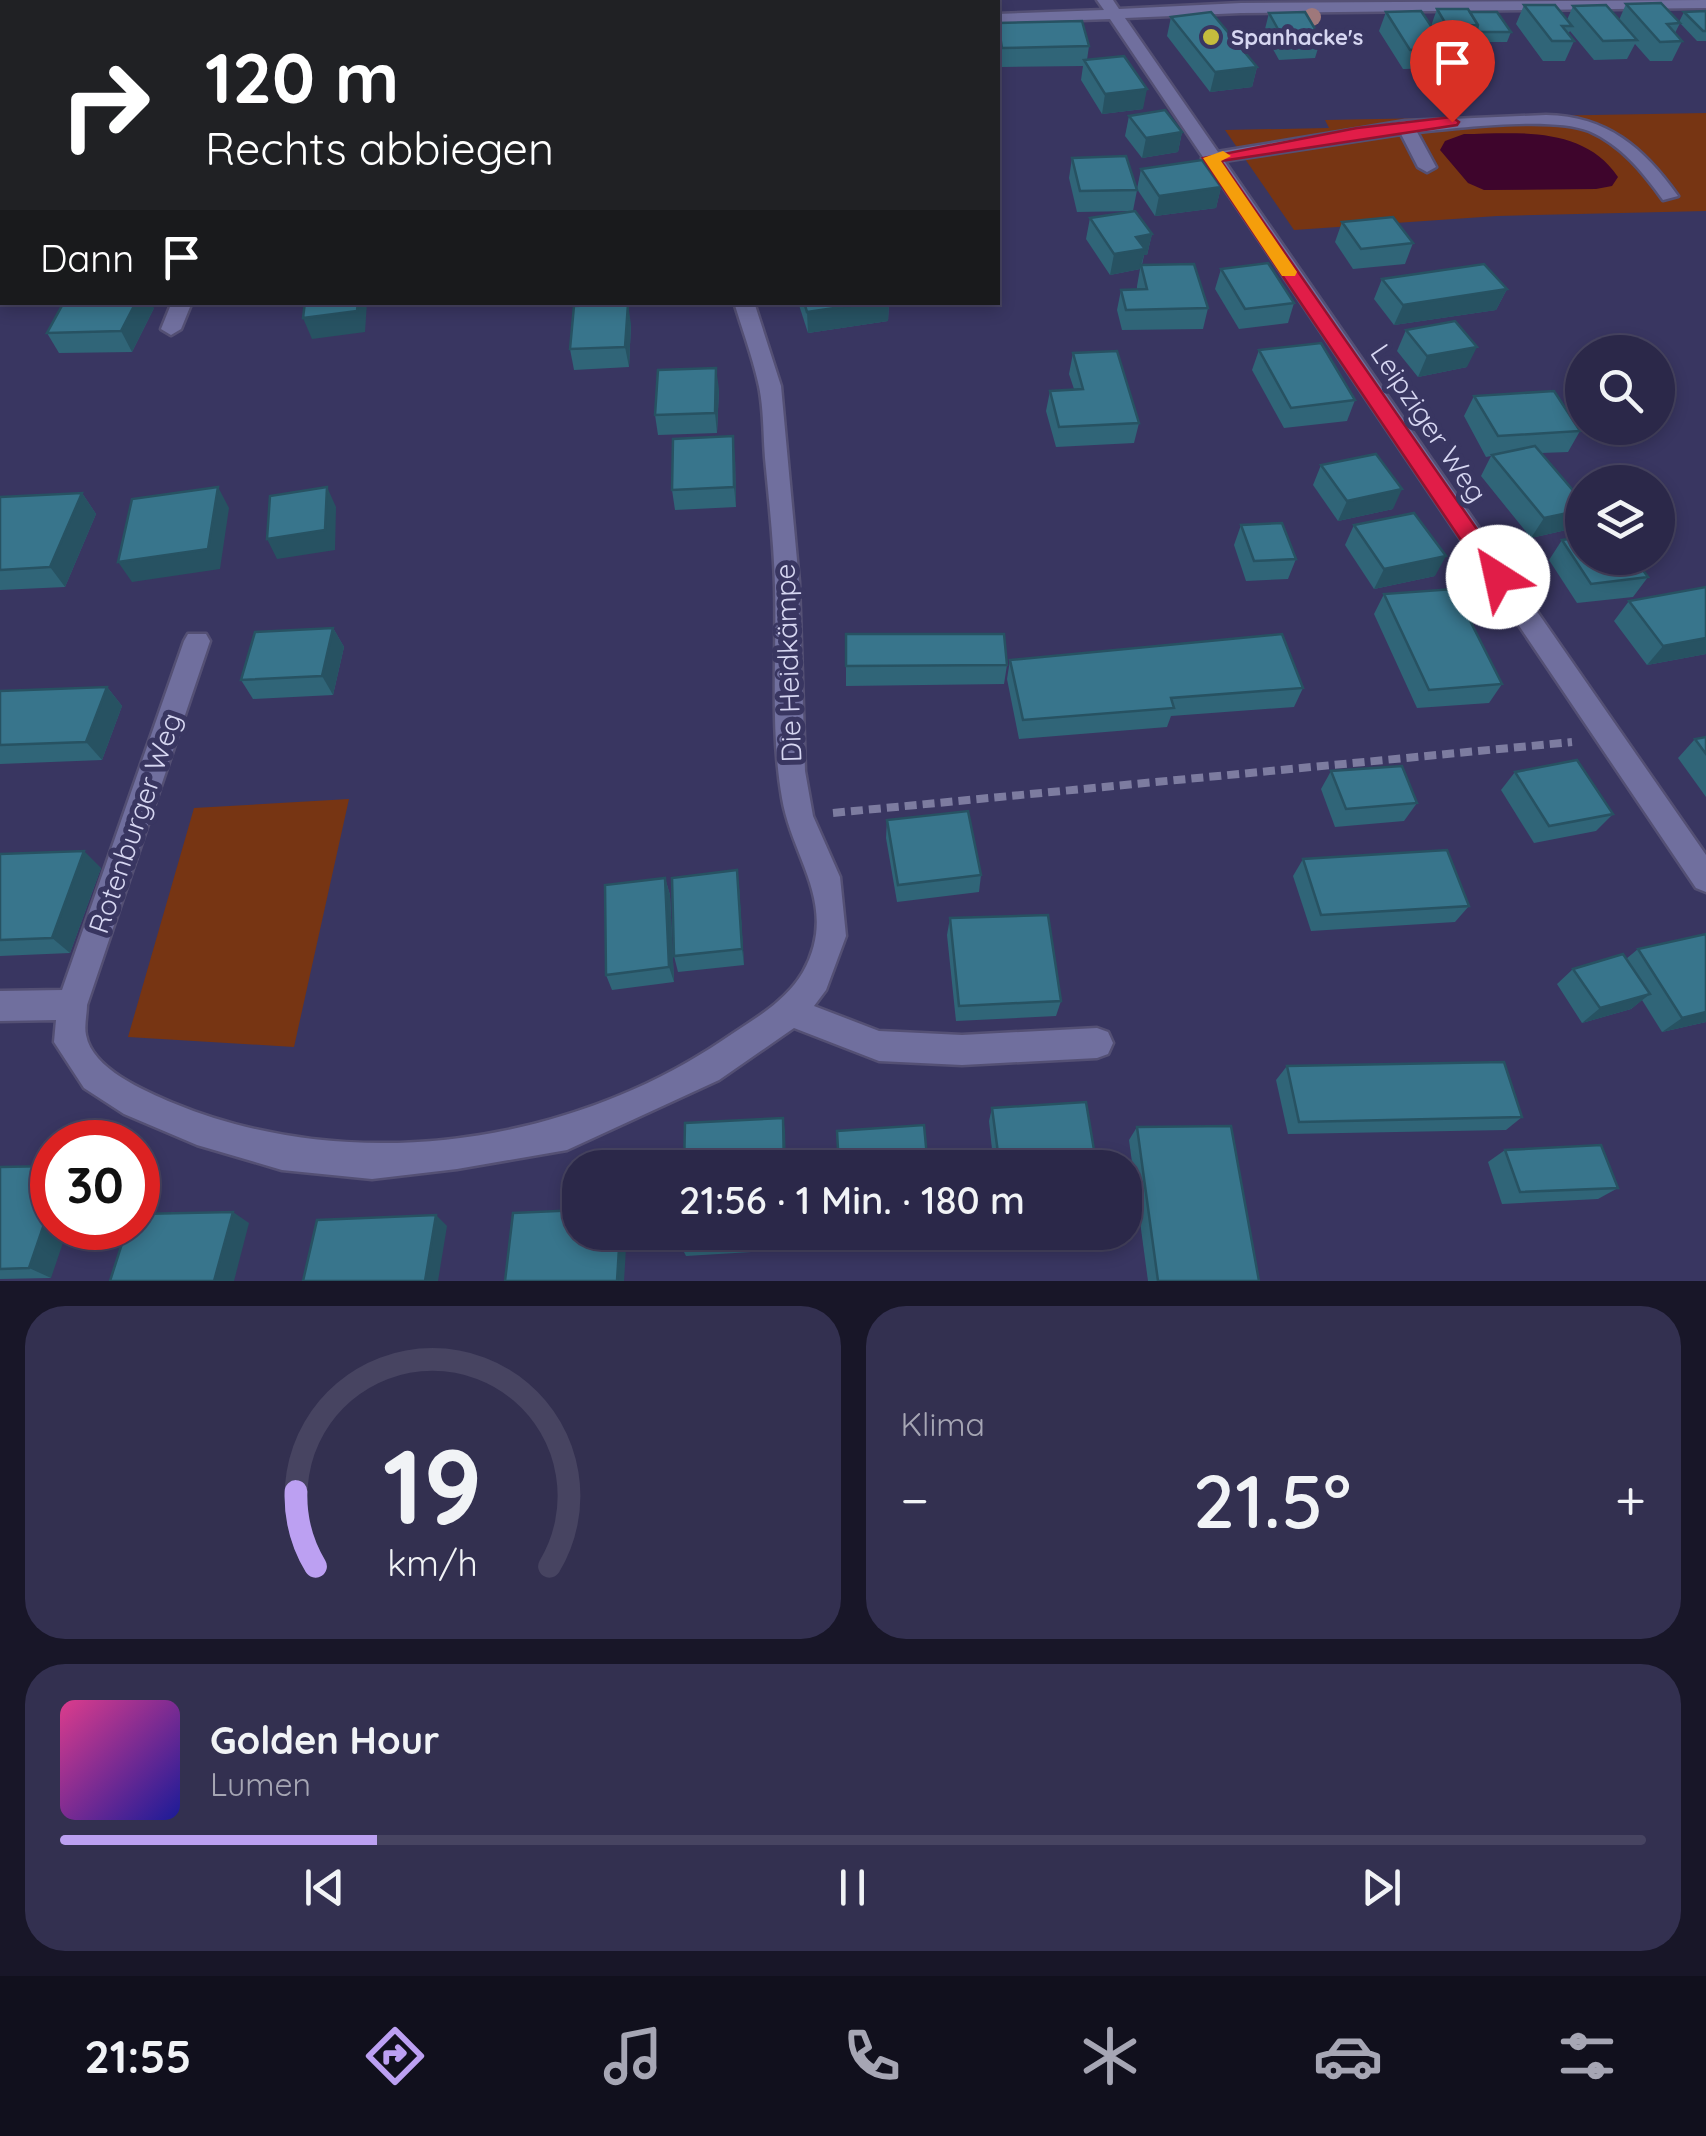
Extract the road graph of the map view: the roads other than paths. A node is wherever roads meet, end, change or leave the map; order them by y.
1 (1706, 3) edge
2 (1110, 6) edge
3 (1000, 18) edge
4 (1406, 126) junction
5 (1211, 158) junction
6 (1427, 167) dead end
7 (1670, 196) dead end
8 (181, 305) edge
9 (745, 305) edge
10 (170, 329) dead end
11 (197, 641) dead end
12 (1706, 879) edge
13 (72, 1005) junction
14 (0, 1006) edge
15 (792, 1012) junction
16 (1097, 1043) dead end

1 - 2 street
2 - 3 street
2 - 5 street, Leipziger Weg
4 - 5 street
4 - 6 street
4 - 7 street
5 - 12 street, Leipziger Weg
8 - 10 street
9 - 15 street, Die Heidkämpe
11 - 13 street, Rotenburger Weg
13 - 14 street
13 - 15 street, Die Heidkämpe
15 - 16 street

